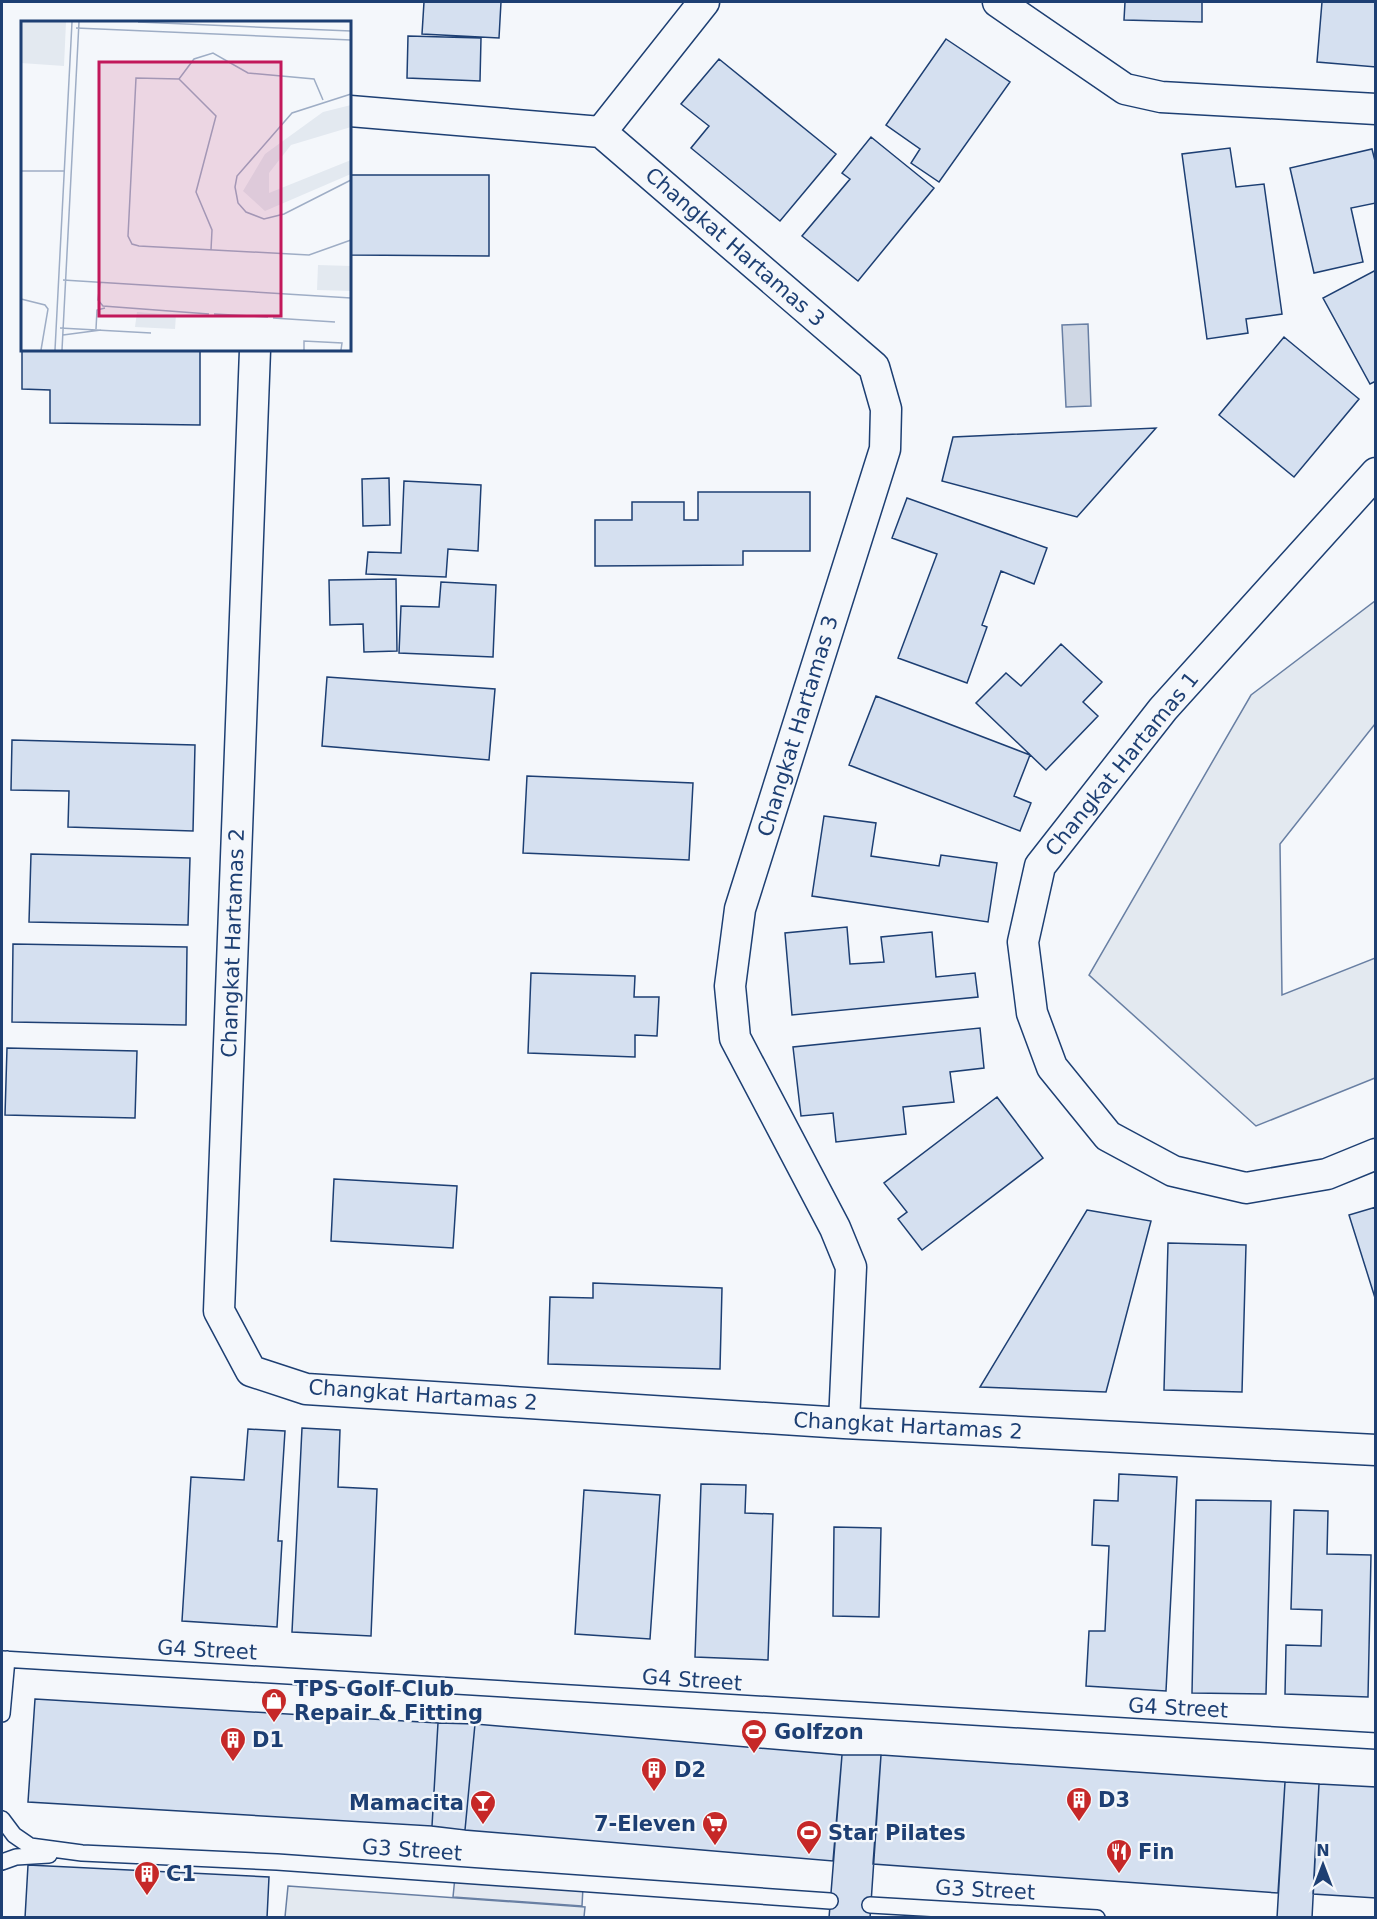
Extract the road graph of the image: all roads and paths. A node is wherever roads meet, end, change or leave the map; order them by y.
1 (704, 2) edge
2 (998, 2) edge
3 (1376, 109) edge
4 (351, 111) edge
5 (601, 132) junction
6 (255, 351) edge
7 (1376, 473) edge
8 (1376, 1154) edge
9 (844, 1423) junction
10 (1376, 1450) edge
11 (4, 1659) edge
12 (2, 1714) edge
13 (1376, 1741) edge
14 (2, 1819) edge
15 (82, 1853) junction
16 (2, 1862) edge
17 (830, 1901) dead end
18 (870, 1905) dead end
19 (1097, 1917) edge

1 - 5 street
2 - 3 street
4 - 5 street
5 - 9 street, Changkat Hartamas 3
6 - 9 street, Changkat Hartamas 2
7 - 8 street, Changkat Hartamas 1
9 - 10 street, Changkat Hartamas 2
11 - 12 lane
11 - 13 lane, G4 Street
14 - 15 lane, G3 Street
15 - 16 lane
15 - 17 lane, G3 Street
18 - 19 lane, G3 Street

